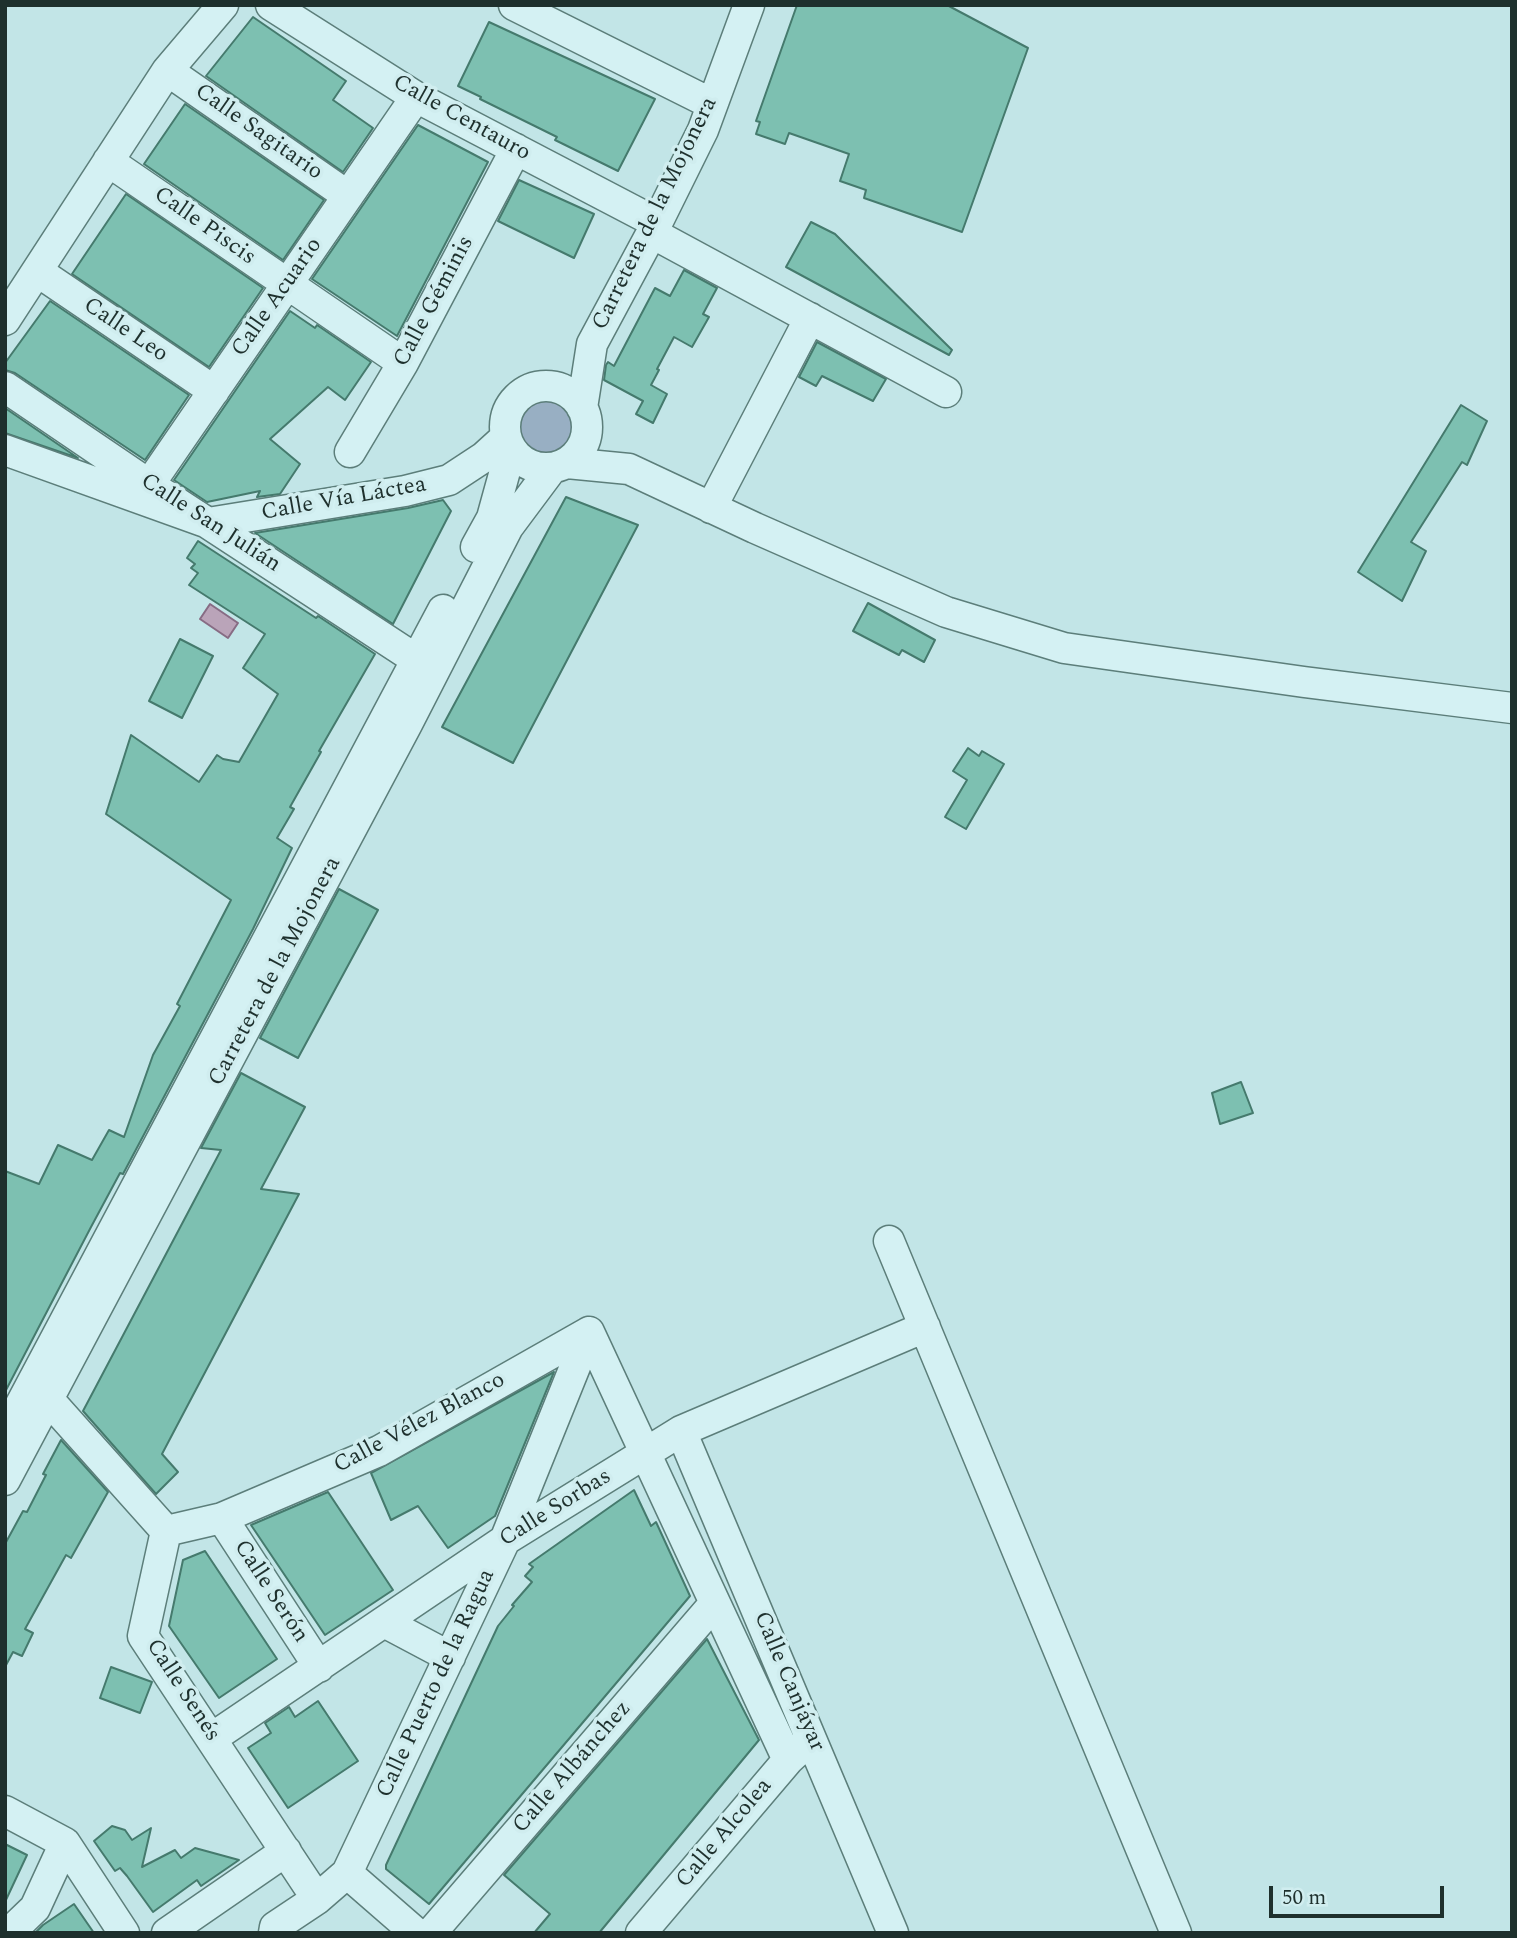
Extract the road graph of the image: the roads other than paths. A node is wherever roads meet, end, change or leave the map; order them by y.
1 (223, 5) edge
2 (271, 5) edge
3 (514, 5) edge
4 (749, 5) edge
5 (168, 71) junction
6 (416, 97) junction
7 (712, 104) junction
8 (516, 149) junction
9 (108, 161) junction
10 (348, 196) junction
11 (654, 228) junction
12 (37, 271) junction
13 (287, 284) junction
14 (810, 318) junction
15 (5, 320) edge
16 (592, 344) junction
17 (403, 363) junction
18 (542, 386) junction
19 (5, 387) edge
20 (214, 391) junction
21 (946, 393) dead end
22 (584, 413) junction
23 (508, 443) junction
24 (5, 450) edge
25 (350, 452) dead end
26 (559, 466) junction
27 (629, 469) junction
28 (449, 480) junction
29 (144, 491) junction
30 (711, 508) junction
31 (492, 518) junction
32 (208, 523) junction
33 (417, 660) junction
34 (1512, 708) edge
35 (889, 1241) dead end
36 (925, 1327) junction
37 (589, 1332) junction
38 (26, 1399) edge
39 (681, 1431) junction
40 (5, 1434) edge
41 (645, 1453) junction
42 (5, 1479) edge
43 (222, 1518) junction
44 (166, 1531) junction
45 (505, 1540) junction
46 (715, 1603) junction
47 (384, 1622) junction
48 (450, 1657) junction
49 (318, 1667) junction
50 (212, 1738) junction
51 (812, 1739) junction
52 (788, 1760) junction
53 (5, 1811) edge
54 (65, 1843) junction
55 (286, 1851) junction
56 (347, 1873) junction
57 (317, 1899) junction
58 (274, 1930) edge
59 (9, 1933) edge
60 (124, 1933) edge
61 (167, 1933) edge
62 (416, 1933) edge
63 (431, 1933) edge
64 (641, 1933) edge
65 (893, 1933) edge
66 (1176, 1933) edge

1 - 5 street
2 - 6 street, Calle Centauro
3 - 7 street
4 - 7 street, Carretera de la Mojonera
5 - 9 street
5 - 10 street, Calle Sagitario
6 - 8 street, Calle Centauro
6 - 10 street, Calle Acuario
7 - 11 street, Carretera de la Mojonera
8 - 11 street, Calle Centauro
8 - 17 street, Calle Géminis
9 - 12 street
9 - 13 street, Calle Piscis
10 - 13 street, Calle Acuario
11 - 14 street, Calle Centauro
11 - 16 street, Carretera de la Mojonera
12 - 15 street
12 - 20 street, Calle Leo
13 - 17 street, Calle Piscis
13 - 20 street, Calle Acuario
14 - 21 street, Calle Centauro
14 - 30 street
16 - 18 street, Carretera de la Mojonera
16 - 22 street, Carretera de la Mojonera
17 - 25 street, Calle Géminis
18 - 22 street
18 - 23 street
19 - 29 street, Calle San Julián
20 - 29 street, Calle Acuario
22 - 26 street
22 - 27 street
23 - 26 street
23 - 28 street, Calle Vía Láctea
23 - 31 street, Carretera de la Mojonera
24 - 29 street
26 - 27 street
26 - 38 street, Carretera de la Mojonera
27 - 30 street
28 - 31 street
28 - 32 street, Calle Vía Láctea
29 - 32 street, Calle San Julián
30 - 34 street
31 - 33 street, Carretera de la Mojonera
32 - 33 street, Calle San Julián
33 - 38 street, Carretera de la Mojonera
35 - 36 street
36 - 39 street, Calle Sorbas
36 - 66 street
37 - 41 street, Calle Canjáyar
37 - 43 street, Calle Vélez Blanco
37 - 45 street, Calle Puerto de la Ragua
38 - 40 street, Carretera de la Mojonera
38 - 42 street, Carretera de la Mojonera
38 - 44 street
39 - 41 street, Calle Sorbas
39 - 51 street, Calle Canjáyar
41 - 45 street, Calle Sorbas
41 - 46 street, Calle Canjáyar
43 - 44 street, Calle Vélez Blanco
43 - 49 street, Calle Serón
44 - 50 street, Calle Senés
45 - 47 street, Calle Sorbas
45 - 48 street, Calle Puerto de la Ragua
46 - 52 street, Calle Canjáyar
46 - 63 street, Calle Albánchez
47 - 48 street
47 - 49 street, Calle Sorbas
48 - 56 street, Calle Puerto de la Ragua
49 - 50 street, Calle Sorbas
50 - 55 street, Calle Senés
51 - 52 street, Calle Alcolea
51 - 65 street, Calle Canjáyar
52 - 64 street, Calle Alcolea
53 - 54 street
54 - 59 street
54 - 60 street
55 - 57 street, Calle Senés
55 - 61 street
56 - 57 street, Calle Puerto de la Ragua
56 - 62 street
57 - 58 street, Calle Puerto de la Ragua

